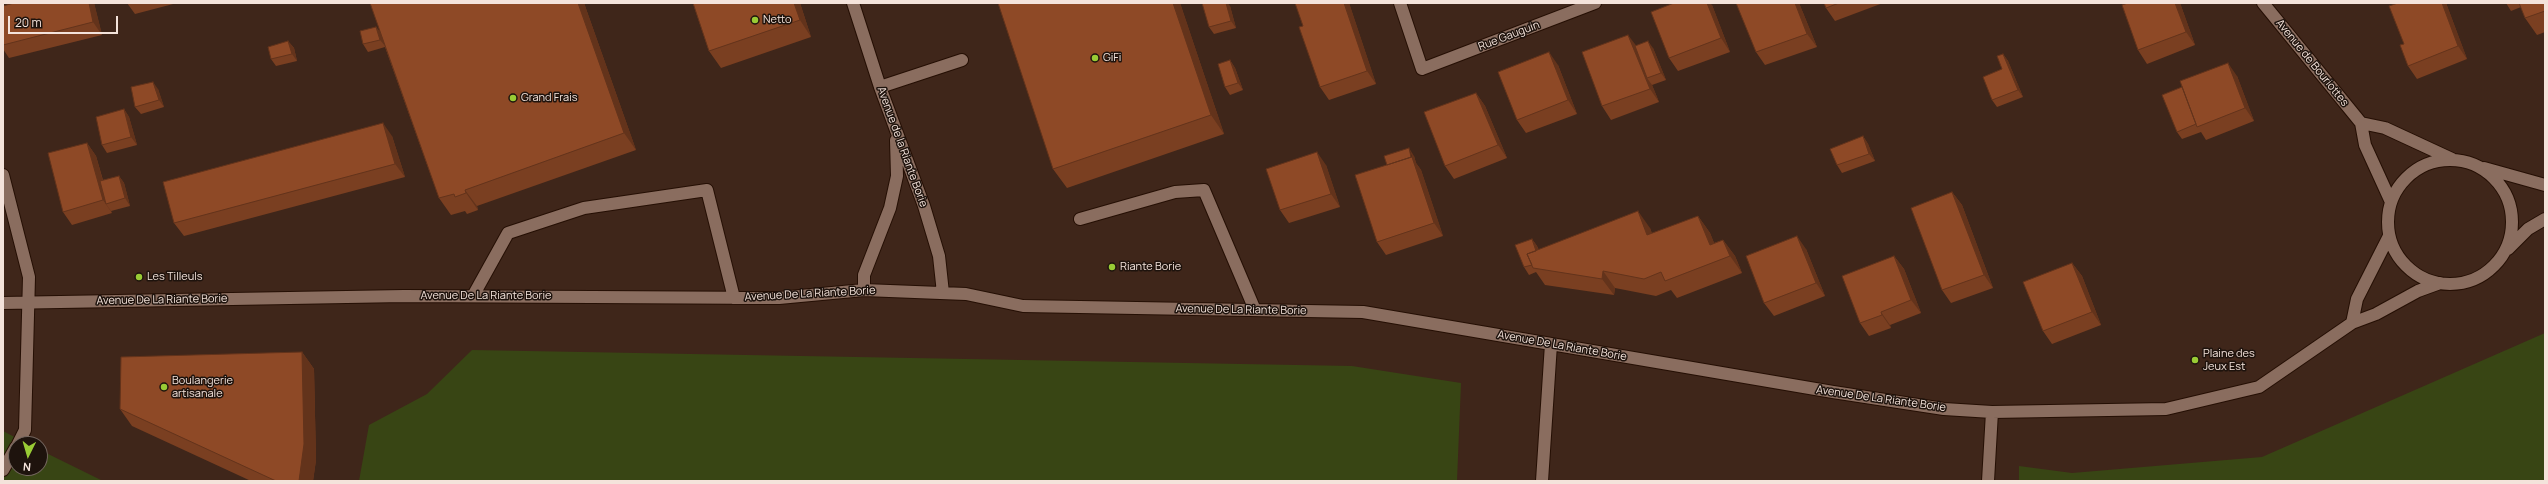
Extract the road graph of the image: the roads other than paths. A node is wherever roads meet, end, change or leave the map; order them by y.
1 (853, 3) edge
2 (1400, 3) edge
3 (1595, 3) edge
4 (2263, 3) edge
5 (962, 60) dead end
6 (880, 87) junction
7 (2361, 123) junction
8 (895, 130) junction
9 (2454, 160) junction
10 (2475, 165) junction
11 (3, 176) edge
12 (2545, 185) edge
13 (2391, 202) junction
14 (1080, 219) dead end
15 (2545, 219) edge
16 (2390, 236) junction
17 (2504, 254) junction
18 (2440, 283) junction
19 (864, 290) junction
20 (943, 293) junction
21 (473, 296) junction
22 (734, 298) junction
23 (3, 303) edge
24 (29, 303) junction
25 (1255, 310) junction
26 (2352, 323) junction
27 (1551, 344) junction
28 (1992, 412) junction
29 (22, 436) edge
30 (8, 461) edge
31 (3, 470) edge
32 (1542, 481) edge
33 (1988, 481) edge

1 - 6 street, Avenue de la Riante Borie
2 - 3 street, Rue Gauguin
4 - 7 street, Avenue de Bouriottes
5 - 6 street
6 - 8 street, Avenue de la Riante Borie
7 - 9 street
7 - 13 street, Avenue de Bouriottes
8 - 19 street
8 - 20 street, Avenue de la Riante Borie
9 - 10 street, Avenue De La Riante Borie
9 - 13 street, Avenue De La Riante Borie
10 - 12 street, Avenue De La Riante Borie
10 - 17 street, Avenue De La Riante Borie
11 - 24 street
13 - 16 street, Avenue De La Riante Borie
14 - 25 street
15 - 17 street, Avenue De La Riante Borie
16 - 18 street, Avenue De La Riante Borie
16 - 26 street
17 - 18 street, Avenue De La Riante Borie
18 - 26 street, Avenue De La Riante Borie
19 - 20 street, Avenue De La Riante Borie
19 - 22 street, Avenue De La Riante Borie
20 - 25 street, Avenue De La Riante Borie
21 - 22 street, Avenue De La Riante Borie
21 - 22 street
21 - 24 street, Avenue De La Riante Borie
23 - 24 street, Avenue De La Riante Borie
24 - 29 street
25 - 27 street, Avenue De La Riante Borie
26 - 28 street, Avenue De La Riante Borie
27 - 28 street, Avenue De La Riante Borie
27 - 32 street
28 - 33 street
30 - 31 street

